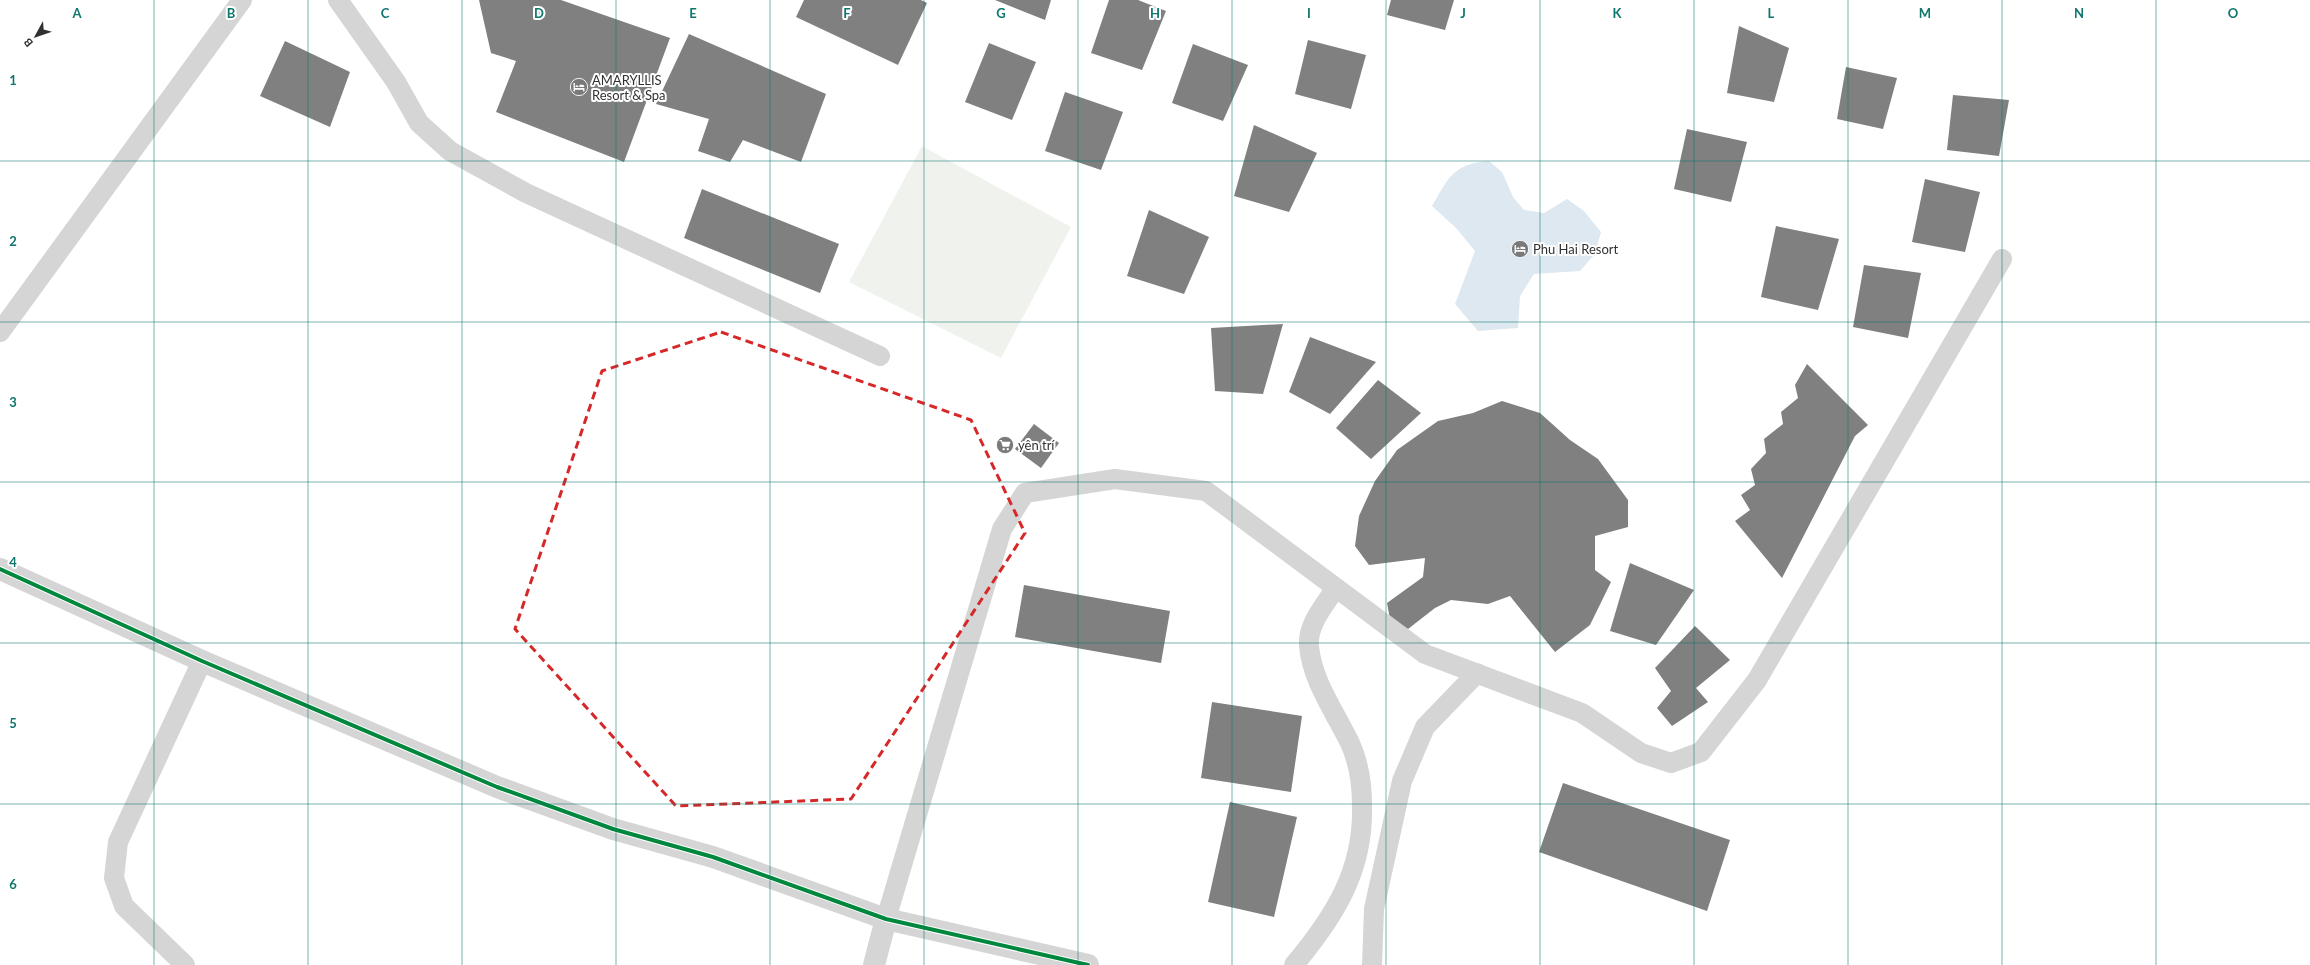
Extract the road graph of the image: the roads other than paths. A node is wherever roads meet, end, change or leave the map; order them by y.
1 (242, 0) edge
2 (338, 0) edge
3 (2002, 259) dead end
4 (0, 332) edge
5 (880, 356) dead end
6 (0, 568) edge
7 (1335, 589) junction
8 (202, 661) junction
9 (1477, 674) junction
10 (886, 919) junction
11 (185, 965) edge
12 (874, 965) edge
13 (1088, 965) edge
14 (1294, 965) edge
15 (1372, 965) edge

1 - 4 lane
2 - 5 lane
3 - 9 lane
6 - 8 street
7 - 9 lane
7 - 10 lane
7 - 14 lane
8 - 10 street
8 - 11 lane
9 - 15 lane
10 - 12 street
10 - 13 street

